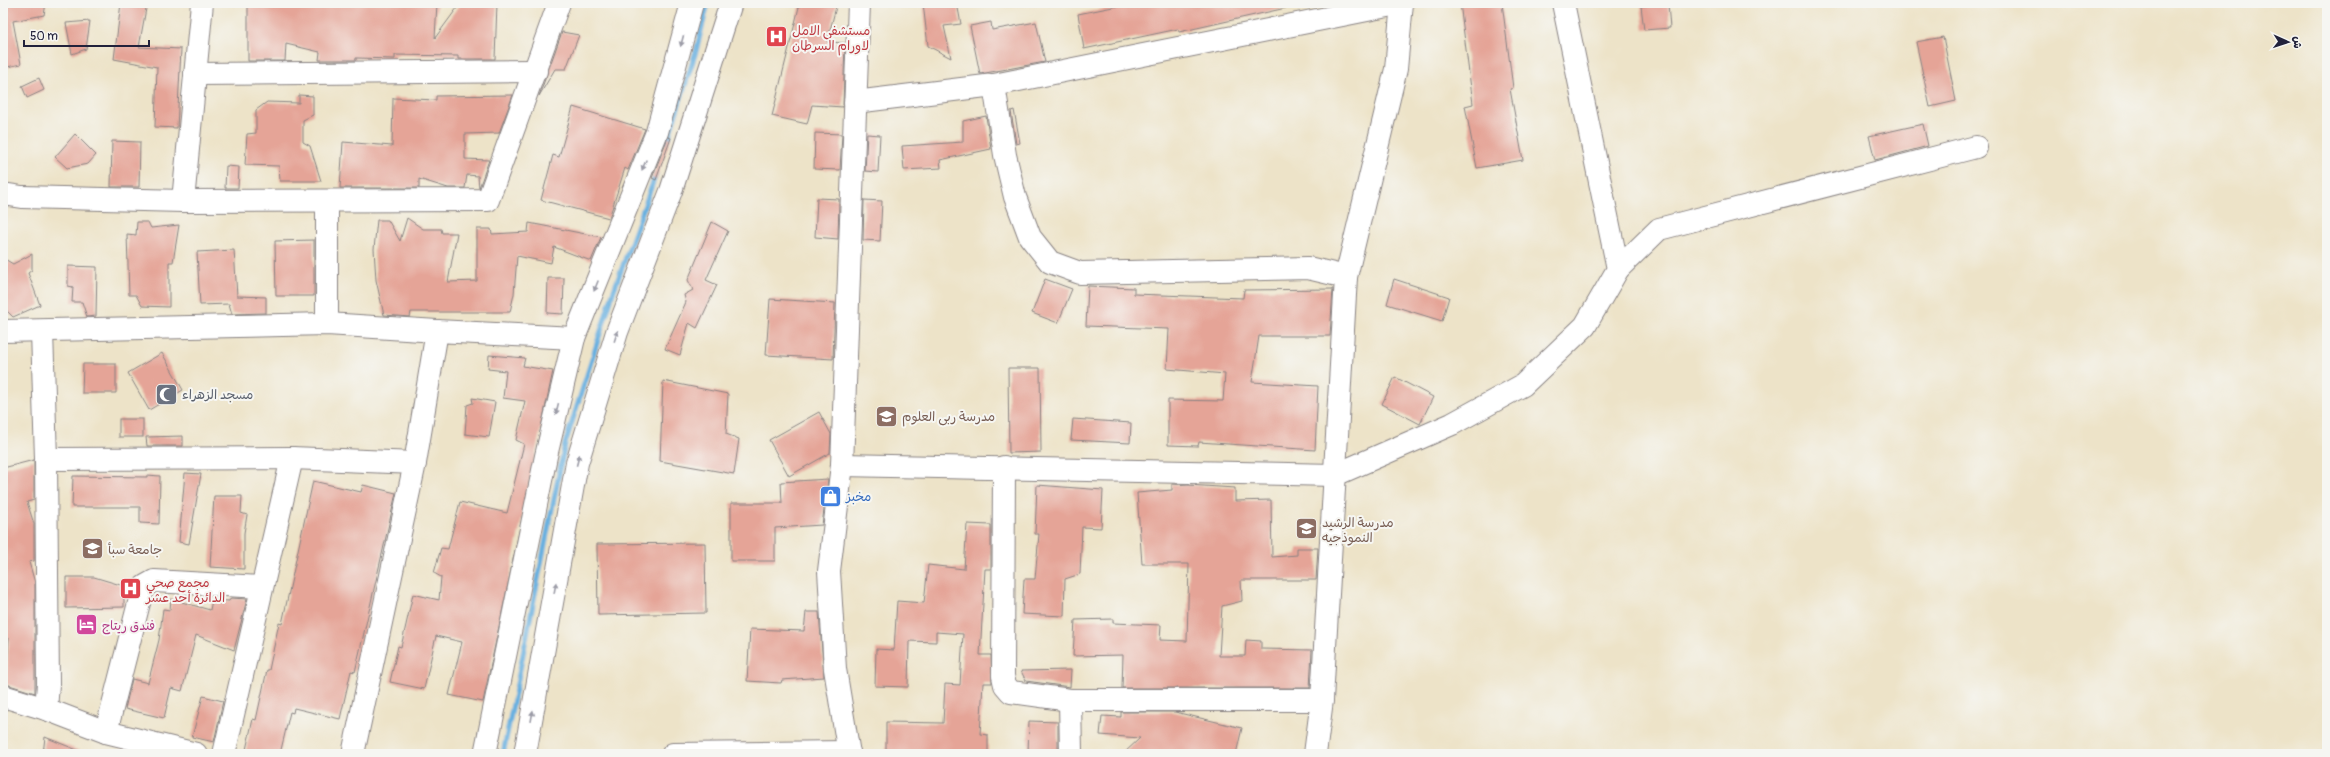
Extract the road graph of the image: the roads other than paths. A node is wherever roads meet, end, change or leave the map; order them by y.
1 (202, 3) edge
2 (559, 3) edge
3 (692, 3) edge
4 (731, 3) edge
5 (859, 3) edge
6 (1402, 3) edge
7 (1563, 3) edge
8 (536, 71) junction
9 (195, 74) junction
10 (994, 84) junction
11 (855, 102) junction
12 (1976, 147) dead end
13 (3, 194) edge
14 (183, 201) junction
15 (326, 202) junction
16 (1618, 268) junction
17 (1346, 277) junction
18 (327, 324) junction
19 (3, 331) edge
20 (42, 331) junction
21 (437, 331) junction
22 (574, 338) junction
23 (292, 458) junction
24 (46, 459) junction
25 (415, 463) junction
26 (842, 465) junction
27 (1004, 467) junction
28 (1335, 475) junction
29 (262, 587) junction
30 (3, 696) edge
31 (1070, 700) junction
32 (1322, 700) junction
33 (46, 709) junction
34 (106, 732) junction
35 (849, 753) edge
36 (196, 754) edge
37 (224, 754) edge
38 (353, 754) edge
39 (485, 754) edge
40 (525, 754) edge
41 (673, 754) edge
42 (1071, 754) edge
43 (1315, 754) edge

1 - 9 street
2 - 8 street
3 -> 22 street
40 -> 4 street
5 - 11 street
6 - 10 street
6 - 17 street
7 - 16 street
8 - 9 street
8 - 15 street
9 - 14 street
10 - 11 street
10 - 17 street
11 - 26 street
12 - 16 street
13 - 14 street
14 - 15 street
15 - 18 street
16 - 28 street
17 - 28 street
18 - 20 street
18 - 21 street
19 - 20 street
20 - 24 street
21 - 22 street
21 - 25 street
22 -> 39 street
23 - 24 street
23 - 25 street
23 - 29 street
24 - 33 street
25 - 38 street
26 - 27 street
26 - 35 street
27 - 28 street
27 - 31 street
28 - 32 street
29 - 34 street
29 - 37 street
30 - 33 street
31 - 32 street
31 - 42 street
32 - 43 street
33 - 34 street
34 - 36 street
35 - 41 street

